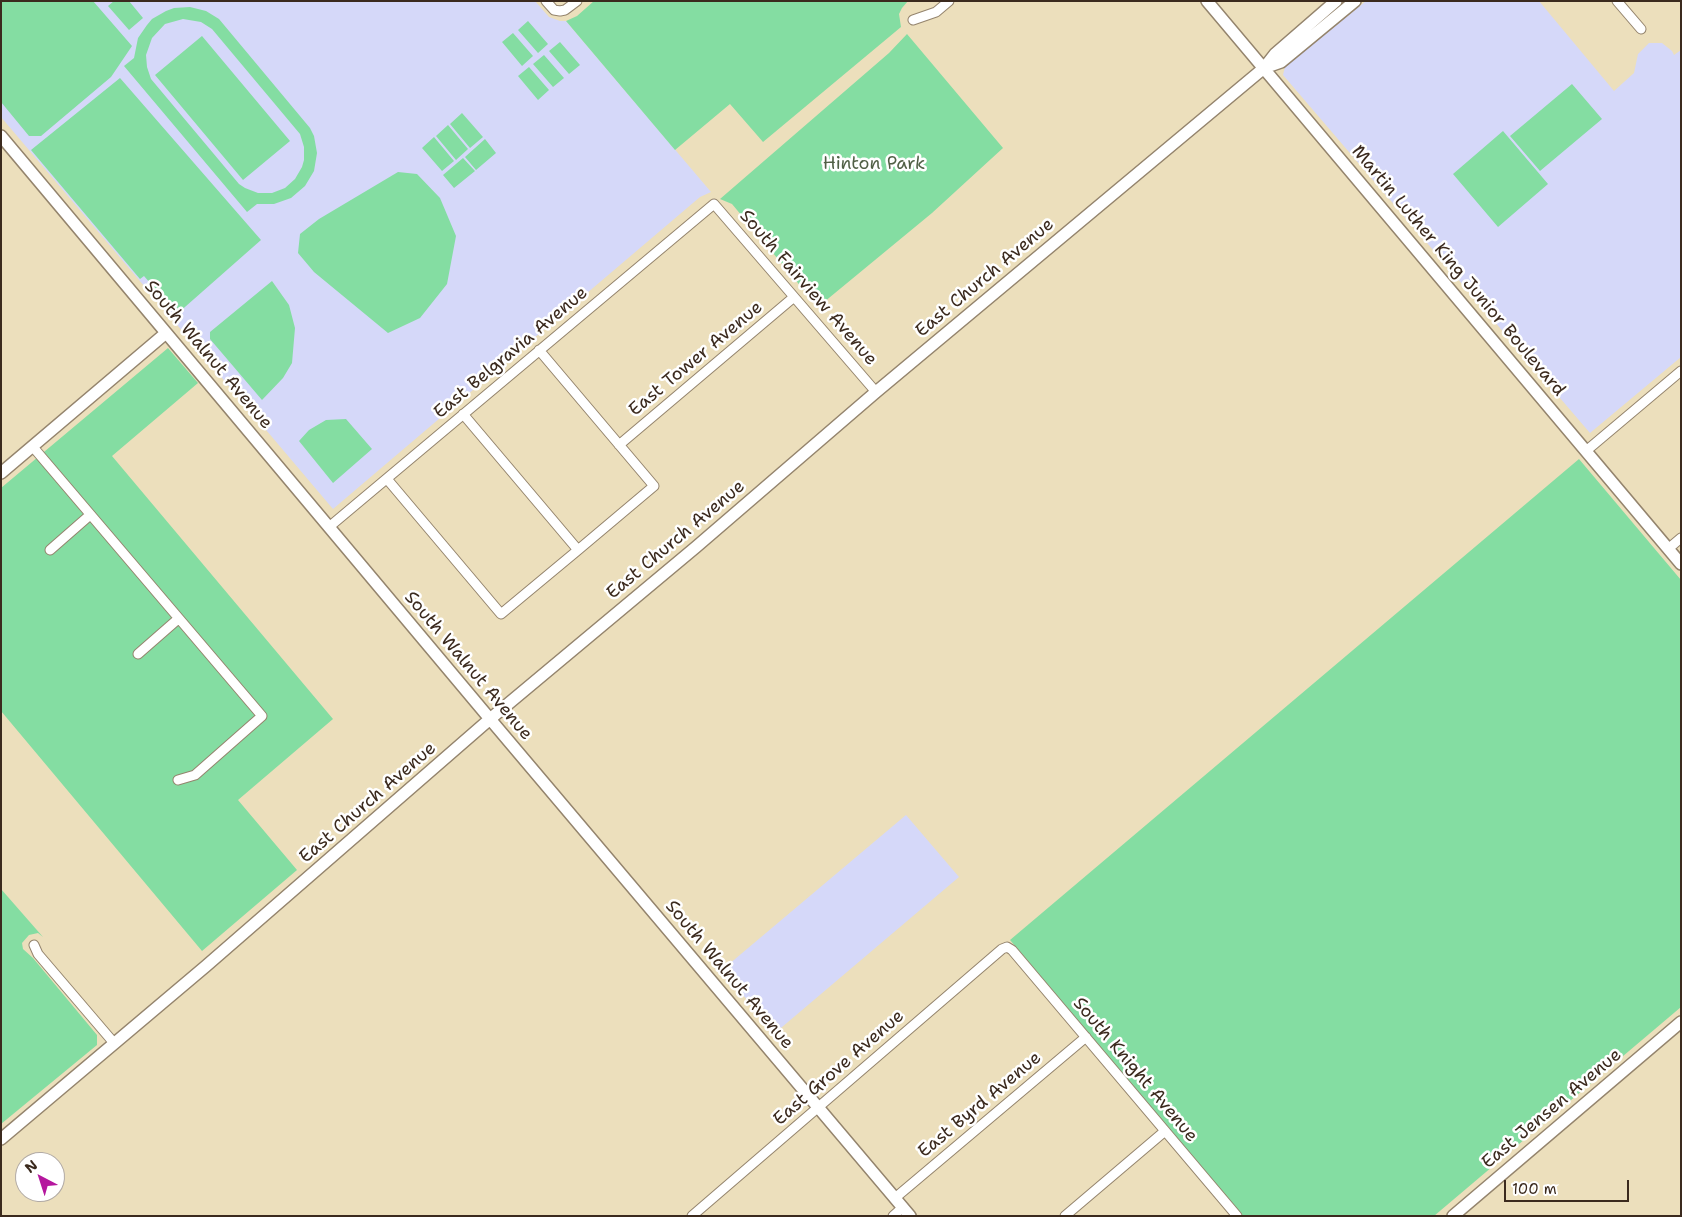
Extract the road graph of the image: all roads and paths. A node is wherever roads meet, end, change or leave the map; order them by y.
1 (546, 1) edge
2 (577, 1) edge
3 (949, 1) edge
4 (1207, 1) edge
5 (1336, 1) edge
6 (1355, 1) edge
7 (1617, 1) edge
8 (913, 20) dead end
9 (1641, 29) dead end
10 (1264, 68) junction
11 (1, 136) edge
12 (714, 204) joint
13 (794, 297) junction
14 (166, 333) junction
15 (539, 350) junction
16 (1681, 372) edge
17 (876, 392) junction
18 (463, 414) junction
19 (619, 445) junction
20 (33, 447) junction
21 (1586, 451) junction
22 (1, 473) edge
23 (387, 479) junction
24 (90, 515) junction
25 (329, 527) junction
26 (1681, 538) edge
27 (1668, 549) junction
28 (50, 550) dead end
29 (578, 550) junction
30 (1681, 564) edge
31 (178, 619) junction
32 (138, 654) dead end
33 (490, 719) junction
34 (178, 780) dead end
35 (34, 944) dead end
36 (1008, 947) joint
37 (1678, 1026) edge
38 (1086, 1037) junction
39 (114, 1042) junction
40 (818, 1107) junction
41 (1165, 1131) junction
42 (1, 1139) edge
43 (903, 1207) edge
44 (692, 1216) edge
45 (892, 1216) edge
46 (1065, 1216) edge
47 (1237, 1216) edge
48 (1453, 1216) edge

1 - 2 street
3 - 8 street
4 - 10 street, Martin Luther King Junior Boulevard
5 - 10 street, East Church Avenue
6 - 10 street, East Church Avenue
7 - 9 street
10 - 17 street, East Church Avenue
10 - 21 street, Martin Luther King Junior Boulevard
11 - 14 street, South Walnut Avenue
12 - 13 street, South Fairview Avenue
12 - 15 street, East Belgravia Avenue
13 - 17 street, South Fairview Avenue
13 - 19 street, East Tower Avenue
14 - 20 street
14 - 25 street, South Walnut Avenue
15 - 18 street, East Belgravia Avenue
15 - 19 street
16 - 21 street
17 - 33 street, East Church Avenue
18 - 23 street, East Belgravia Avenue
18 - 29 street
19 - 29 street
20 - 22 street
20 - 24 street
21 - 27 street, Martin Luther King Junior Boulevard
23 - 25 street, East Belgravia Avenue
23 - 29 street
24 - 28 street
24 - 31 street
25 - 33 street, South Walnut Avenue
26 - 27 street
27 - 30 street, Martin Luther King Junior Boulevard
31 - 32 street
31 - 34 street
33 - 39 street, East Church Avenue
33 - 40 street, South Walnut Avenue
35 - 39 street
36 - 38 street, South Knight Avenue
36 - 40 street, East Grove Avenue
37 - 48 street, East Jensen Avenue
38 - 41 street, South Knight Avenue
38 - 43 street, East Byrd Avenue
39 - 42 street, East Church Avenue
40 - 43 street, South Walnut Avenue
40 - 44 street, East Grove Avenue
41 - 46 street
41 - 47 street, South Knight Avenue
43 - 45 street, East Byrd Avenue

